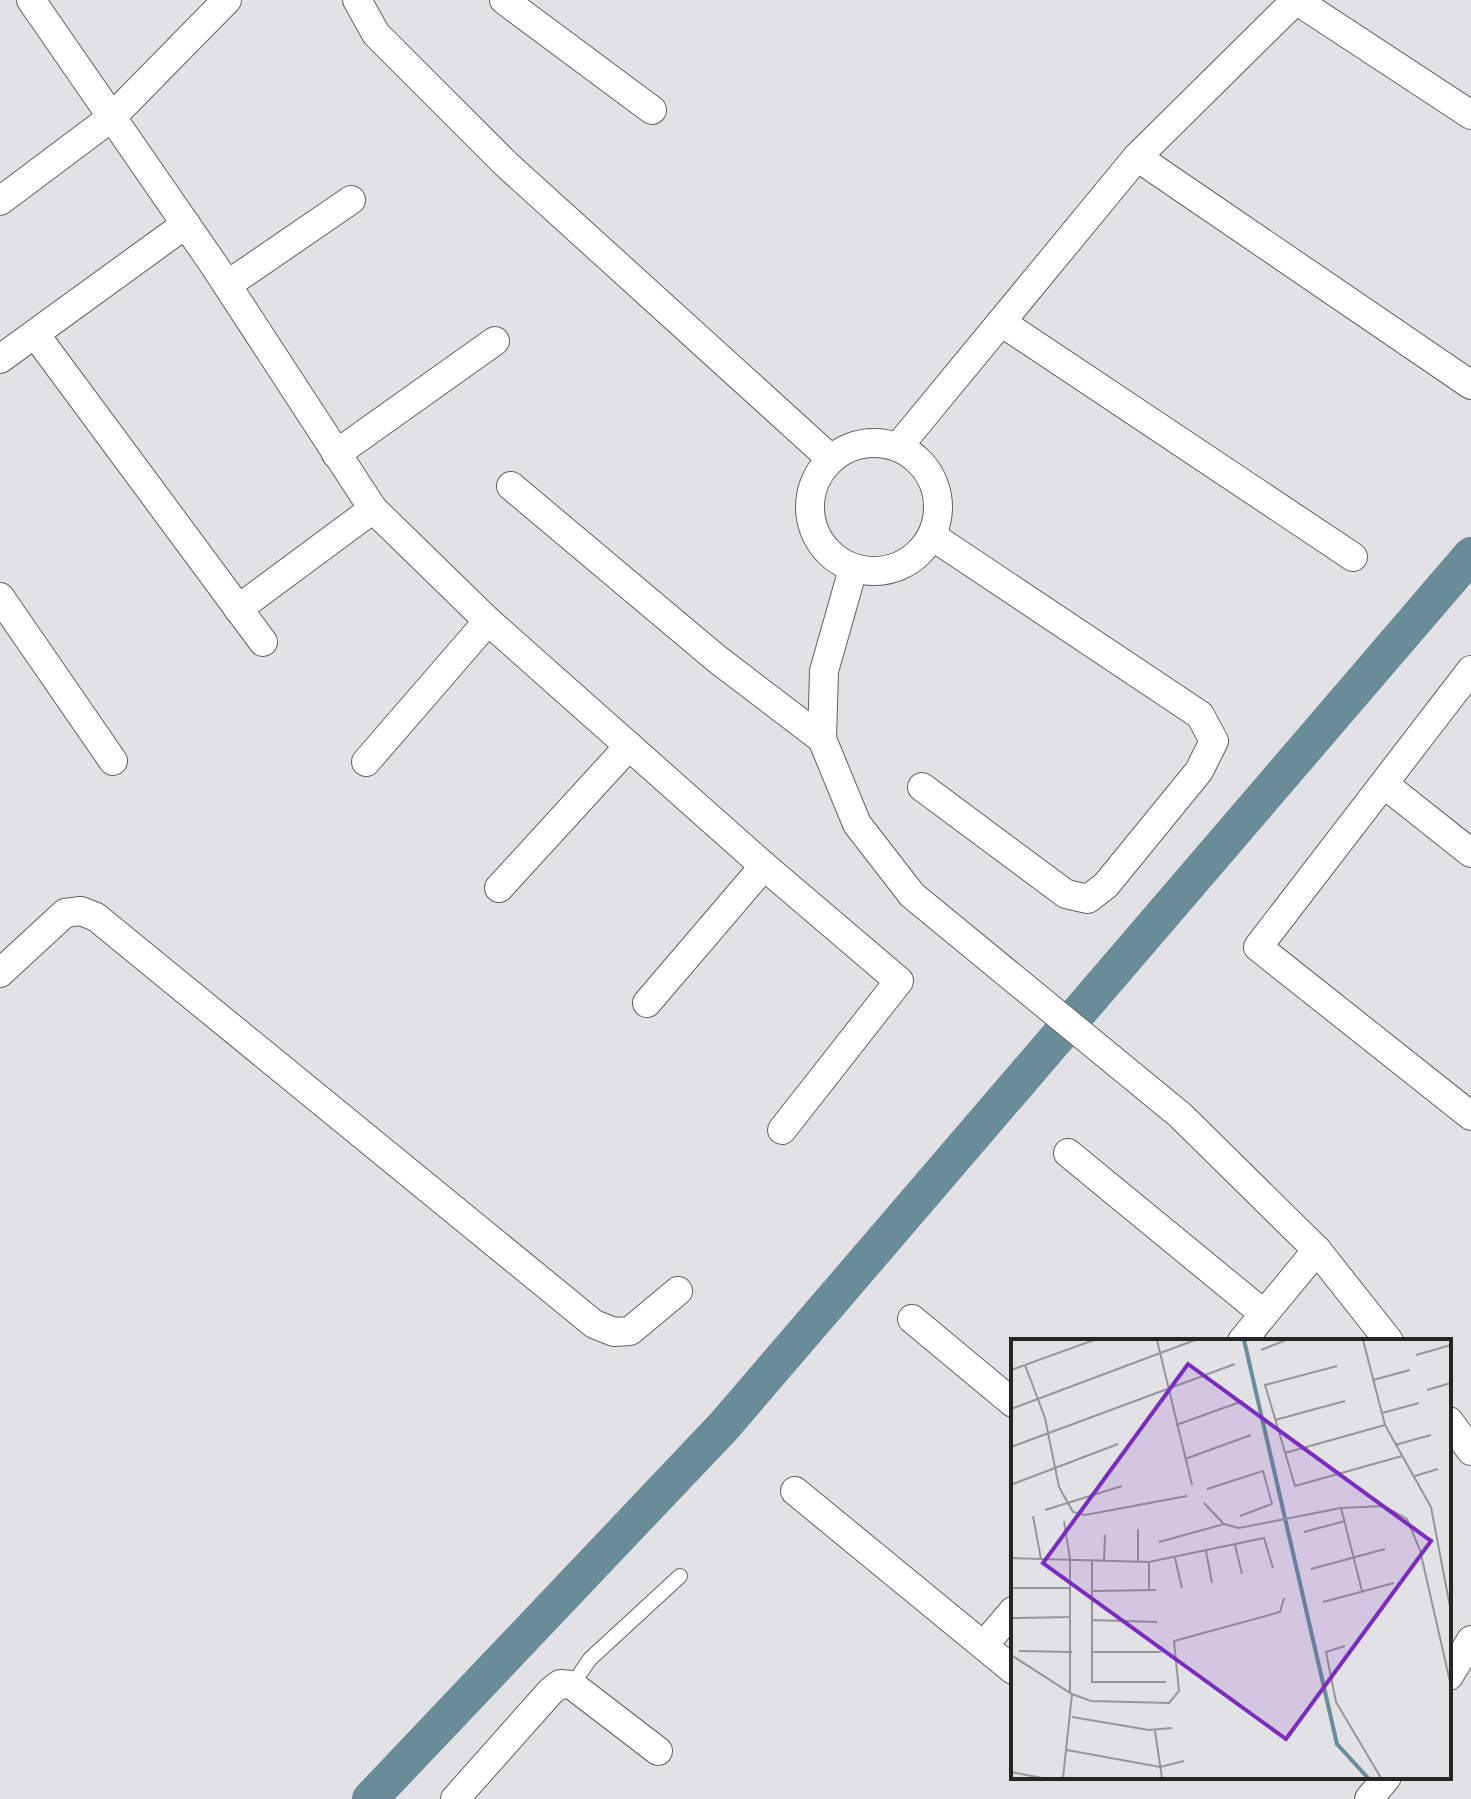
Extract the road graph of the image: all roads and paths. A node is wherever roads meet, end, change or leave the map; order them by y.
1 (31, 0) edge
2 (227, 0) edge
3 (357, 0) edge
4 (504, 0) edge
5 (1296, 0) edge
6 (652, 110) dead end
7 (1471, 115) edge
8 (112, 117) junction
9 (1137, 157) junction
10 (351, 200) dead end
11 (0, 201) edge
12 (186, 224) junction
13 (227, 285) junction
14 (1001, 322) junction
15 (35, 334) junction
16 (495, 341) dead end
17 (0, 359) edge
18 (1471, 385) edge
19 (898, 447) junction
20 (336, 454) junction
21 (831, 459) junction
22 (511, 486) dead end
23 (373, 509) junction
24 (932, 536) junction
25 (1353, 557) dead end
26 (853, 569) junction
27 (0, 597) edge
28 (238, 609) junction
29 (488, 621) junction
30 (263, 642) dead end
31 (1471, 670) edge
32 (822, 739) junction
33 (629, 746) junction
34 (113, 761) dead end
35 (366, 762) dead end
36 (1384, 784) junction
37 (922, 787) dead end
38 (1471, 853) edge
39 (764, 866) junction
40 (499, 888) dead end
41 (0, 973) edge
42 (647, 1003) dead end
43 (1471, 1116) edge
44 (782, 1130) dead end
45 (1068, 1153) dead end
46 (1317, 1250) junction
47 (678, 1291) dead end
48 (1264, 1314) junction
49 (912, 1319) dead end
50 (1244, 1339) edge
51 (1387, 1339) edge
52 (1011, 1401) edge
53 (1451, 1424) edge
54 (1471, 1451) edge
55 (795, 1491) dead end
56 (680, 1576) dead end
57 (1011, 1613) edge
58 (1471, 1640) edge
59 (984, 1645) junction
60 (1011, 1668) edge
61 (1451, 1673) edge
62 (572, 1685) junction
63 (658, 1751) dead end
64 (1385, 1779) edge
65 (455, 1799) edge
66 (1369, 1799) edge

1 - 8 street
2 - 8 street
3 - 21 street
4 - 6 street
5 - 7 street
5 - 9 street
8 - 11 street
8 - 12 street
9 - 14 street
9 - 18 street
10 - 13 street
12 - 13 street
12 - 15 street
13 - 20 street
14 - 19 street
14 - 25 street
15 - 17 street
15 - 28 street
16 - 20 street
19 - 21 street
19 - 24 street
20 - 23 street
21 - 26 street
22 - 32 street
23 - 28 street
23 - 29 street
24 - 26 street
24 - 37 street
26 - 32 street
27 - 34 street
28 - 30 street
29 - 33 street
29 - 35 street
31 - 36 street
32 - 46 street
33 - 39 street
33 - 40 street
36 - 38 street
36 - 43 street
39 - 42 street
39 - 44 street
41 - 47 street
45 - 48 street
46 - 48 street
46 - 51 street
48 - 50 street
49 - 52 street
53 - 54 street
55 - 59 street
56 - 62 lane
57 - 59 street
58 - 61 street
59 - 60 street
62 - 63 street
62 - 65 street
64 - 66 street

